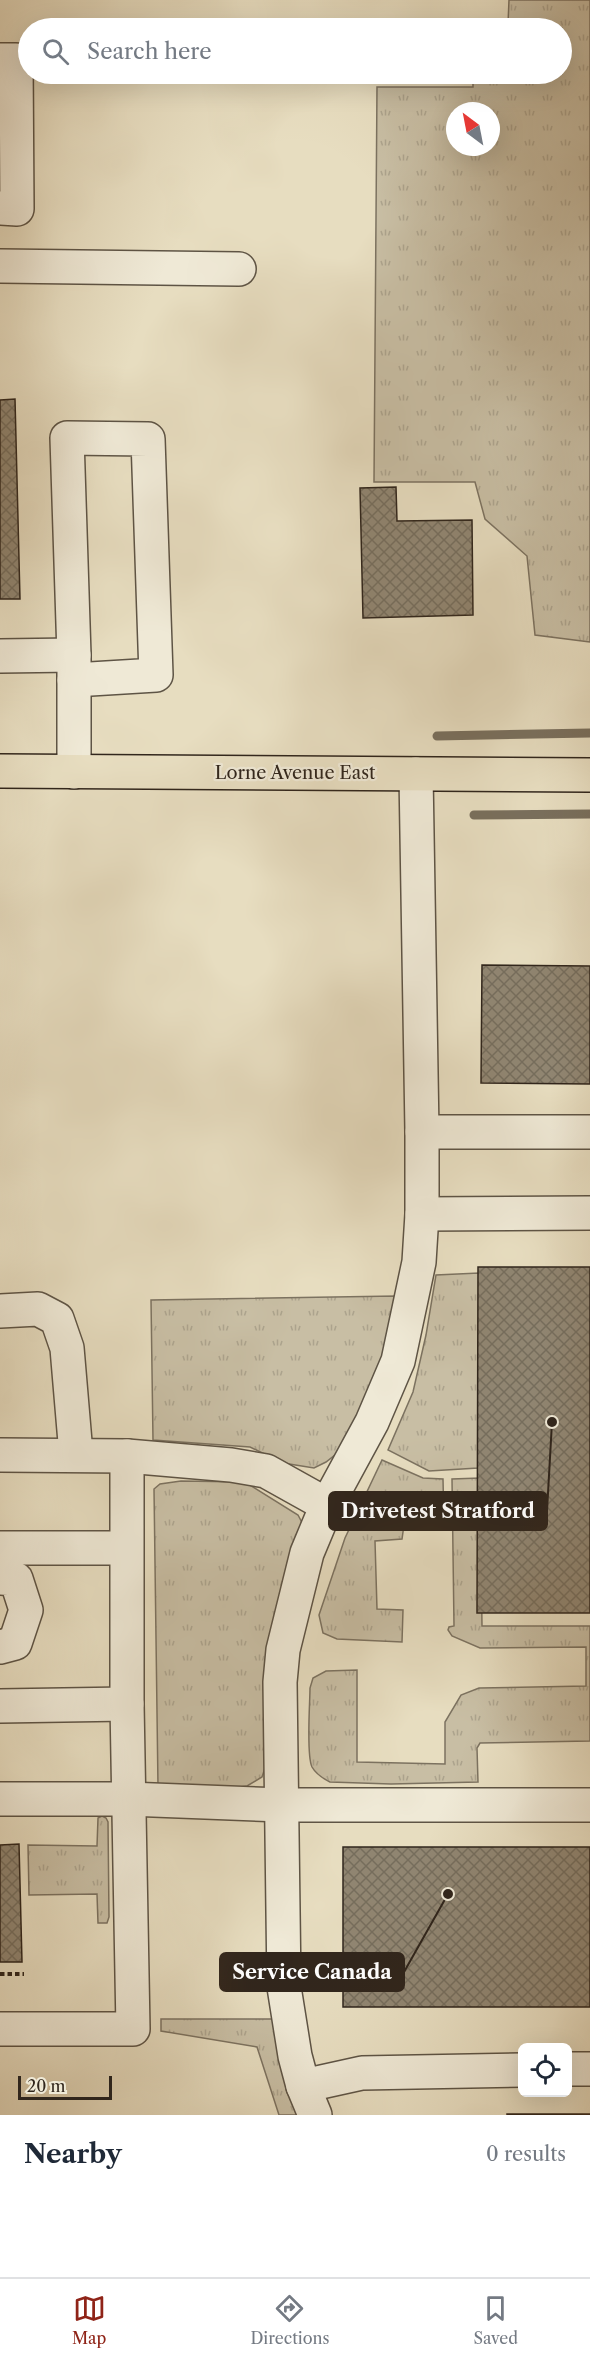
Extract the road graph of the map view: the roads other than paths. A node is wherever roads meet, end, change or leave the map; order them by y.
1 (0, 60) edge
2 (0, 208) edge
3 (0, 266) edge
4 (239, 269) dead end
5 (0, 656) edge
6 (74, 668) junction
7 (0, 771) edge
8 (74, 772) junction
9 (416, 774) junction
10 (590, 775) edge
11 (422, 1132) junction
12 (590, 1132) edge
13 (590, 1213) edge
14 (422, 1214) junction
15 (0, 1311) edge
16 (76, 1454) junction
17 (0, 1455) edge
18 (127, 1456) junction
19 (327, 1505) junction
20 (0, 1548) edge
21 (126, 1548) junction
22 (0, 1578) edge
23 (0, 1647) edge
24 (127, 1704) junction
25 (0, 1706) edge
26 (0, 1799) edge
27 (128, 1799) junction
28 (282, 1804) junction
29 (590, 1805) edge
30 (0, 2029) edge
31 (590, 2068) edge
32 (572, 2069) edge
33 (518, 2070) edge
34 (309, 2101) edge

1 - 2 lane
3 - 4 lane
5 - 6 lane
6 - 6 lane
6 - 8 lane
7 - 8 main road, Lorne Avenue East
8 - 9 main road, Lorne Avenue East
9 - 10 main road, Lorne Avenue East
9 - 11 lane
11 - 12 lane
11 - 14 lane
13 - 14 lane
14 - 19 lane
15 - 16 lane
16 - 17 lane
16 - 18 lane
18 - 19 lane
18 - 21 lane
19 - 28 lane
20 - 21 lane
21 - 24 lane
22 - 23 lane
24 - 25 lane
24 - 27 lane
26 - 27 lane
27 - 28 lane
27 - 30 lane
28 - 29 lane
28 - 34 lane
31 - 32 lane
33 - 34 lane

